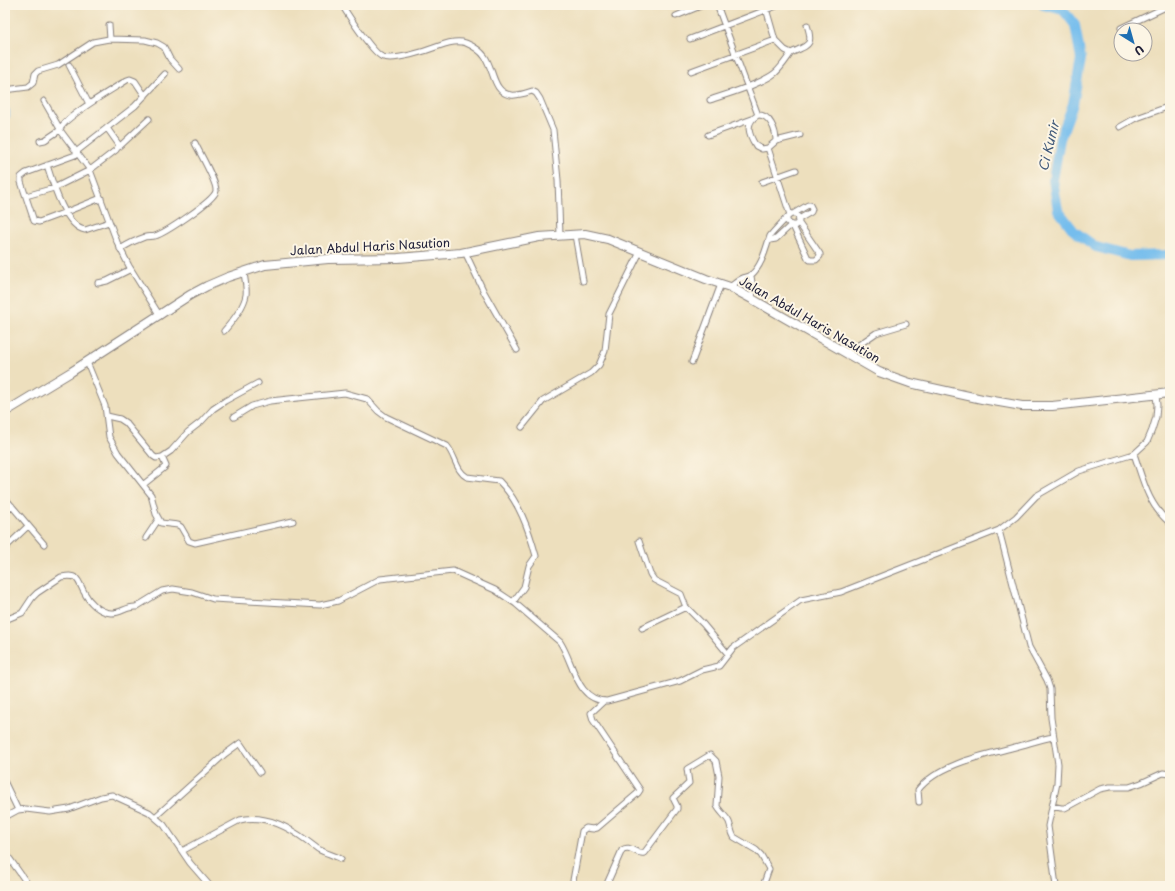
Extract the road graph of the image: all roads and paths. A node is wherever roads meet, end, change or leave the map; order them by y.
1 (342, 5) edge
2 (704, 5) edge
3 (717, 5) edge
4 (779, 5) edge
5 (1170, 5) edge
6 (766, 7) edge
7 (676, 16) dead end
8 (1133, 22) edge
9 (109, 25) dead end
10 (725, 25) junction
11 (807, 25) dead end
12 (110, 39) junction
13 (690, 39) dead end
14 (776, 40) junction
15 (791, 53) junction
16 (736, 56) junction
17 (69, 65) dead end
18 (179, 69) dead end
19 (691, 71) dead end
20 (165, 74) dead end
21 (747, 86) junction
22 (7, 90) edge
23 (145, 96) junction
24 (710, 100) dead end
25 (44, 101) dead end
26 (89, 104) junction
27 (1170, 106) edge
28 (758, 116) junction
29 (149, 119) dead end
30 (752, 119) junction
31 (1120, 127) dead end
32 (107, 128) junction
33 (60, 129) junction
34 (708, 135) dead end
35 (800, 135) dead end
36 (40, 141) dead end
37 (776, 141) junction
38 (195, 143) dead end
39 (119, 147) junction
40 (768, 148) junction
41 (77, 153) junction
42 (47, 165) junction
43 (90, 170) junction
44 (796, 170) dead end
45 (777, 177) junction
46 (762, 182) dead end
47 (54, 188) junction
48 (26, 196) junction
49 (100, 198) junction
50 (66, 212) junction
51 (790, 216) junction
52 (799, 221) junction
53 (109, 222) junction
54 (792, 225) junction
55 (560, 235) junction
56 (575, 235) junction
57 (770, 240) junction
58 (120, 249) junction
59 (465, 252) junction
60 (640, 252) junction
61 (131, 269) junction
62 (244, 273) junction
63 (751, 276) junction
64 (583, 281) dead end
65 (98, 282) dead end
66 (721, 284) junction
67 (730, 287) junction
68 (752, 299) junction
69 (160, 316) junction
70 (906, 324) dead end
71 (224, 332) dead end
72 (517, 350) dead end
73 (847, 353) junction
74 (87, 362) junction
75 (692, 362) dead end
76 (258, 383) dead end
77 (1170, 393) edge
78 (1156, 395) junction
79 (6, 409) edge
80 (106, 416) junction
81 (234, 417) dead end
82 (522, 427) dead end
83 (1134, 454) junction
84 (162, 457) junction
85 (144, 484) junction
86 (5, 498) edge
87 (12, 506) junction
88 (5, 512) edge
89 (158, 520) junction
90 (293, 521) dead end
91 (1170, 523) edge
92 (28, 526) junction
93 (999, 530) junction
94 (146, 538) dead end
95 (639, 541) dead end
96 (44, 544) dead end
97 (5, 548) edge
98 (513, 602) junction
99 (686, 607) junction
100 (5, 620) edge
101 (642, 628) dead end
102 (728, 654) junction
103 (604, 701) junction
104 (1054, 737) junction
105 (260, 772) dead end
106 (1170, 774) edge
107 (5, 783) edge
108 (919, 802) dead end
109 (1052, 806) junction
110 (18, 810) junction
111 (5, 817) edge
112 (156, 817) junction
113 (182, 851) junction
114 (5, 852) edge
115 (341, 859) dead end
116 (29, 886) edge
117 (210, 886) edge
118 (572, 886) edge
119 (606, 886) edge
120 (763, 886) edge
121 (1056, 886) edge

1 - 55 street
2 - 7 street
3 - 10 street
4 - 6 street
5 - 8 street
6 - 10 street
6 - 14 street
9 - 12 street
10 - 13 street
10 - 16 street
11 - 15 street
12 - 18 street
12 - 22 street
14 - 15 street
14 - 16 street
15 - 21 street
16 - 19 street
16 - 21 street
17 - 26 street
20 - 23 street
21 - 24 street
21 - 28 street
23 - 26 street
23 - 32 street
25 - 33 street
26 - 33 street
27 - 31 street
28 - 30 street
28 - 37 street
29 - 39 street
30 - 34 street
30 - 40 street
32 - 39 street
32 - 41 street
33 - 36 street
33 - 41 street
35 - 37 street
37 - 40 street
38 - 58 street
39 - 43 street
40 - 45 street
41 - 42 street
41 - 43 street
42 - 47 street
42 - 48 street
43 - 47 street
43 - 49 street
44 - 45 street
45 - 46 street
45 - 51 street
47 - 48 street
47 - 50 street
48 - 50 street
49 - 50 street
49 - 53 street
50 - 53 street
51 - 52 street
51 - 52 street
51 - 54 street
51 - 57 street
52 - 54 street
52 - 54 street
53 - 58 street
54 - 57 street
55 - 56 main road, Jalan Abdul Haris Nasution
55 - 59 main road, Jalan Abdul Haris Nasution
56 - 60 main road, Jalan Abdul Haris Nasution
56 - 64 street
57 - 63 street
58 - 61 street
59 - 62 main road, Jalan Abdul Haris Nasution
59 - 72 street
60 - 66 main road, Jalan Abdul Haris Nasution
60 - 82 street
61 - 65 street
61 - 69 street
62 - 69 main road, Jalan Abdul Haris Nasution
62 - 71 street
63 - 67 street
63 - 68 street
66 - 67 main road, Jalan Abdul Haris Nasution
66 - 75 street
67 - 68 main road, Jalan Abdul Haris Nasution
68 - 73 main road, Jalan Abdul Haris Nasution
69 - 74 main road, Jalan Abdul Haris Nasution
70 - 73 street
73 - 78 main road, Jalan Abdul Haris Nasution
74 - 79 main road, Jalan Abdul Haris Nasution
74 - 80 street
76 - 84 street
77 - 78 main road, Jalan Abdul Haris Nasution
78 - 83 street
80 - 84 street
80 - 85 street
81 - 98 street
83 - 91 street
83 - 93 street
84 - 85 street
85 - 89 street
86 - 87 street
87 - 88 street
87 - 92 street
89 - 90 street
89 - 94 street
92 - 96 street
92 - 97 street
93 - 102 street
93 - 104 street
95 - 99 street
98 - 100 street
98 - 103 street
99 - 101 street
99 - 102 street
102 - 103 street
103 - 118 street
104 - 108 street
104 - 109 street
105 - 112 street
106 - 109 street
107 - 110 street
109 - 121 street
110 - 111 street
110 - 112 street
112 - 113 street
113 - 115 street
113 - 117 street
114 - 116 street
119 - 120 street

